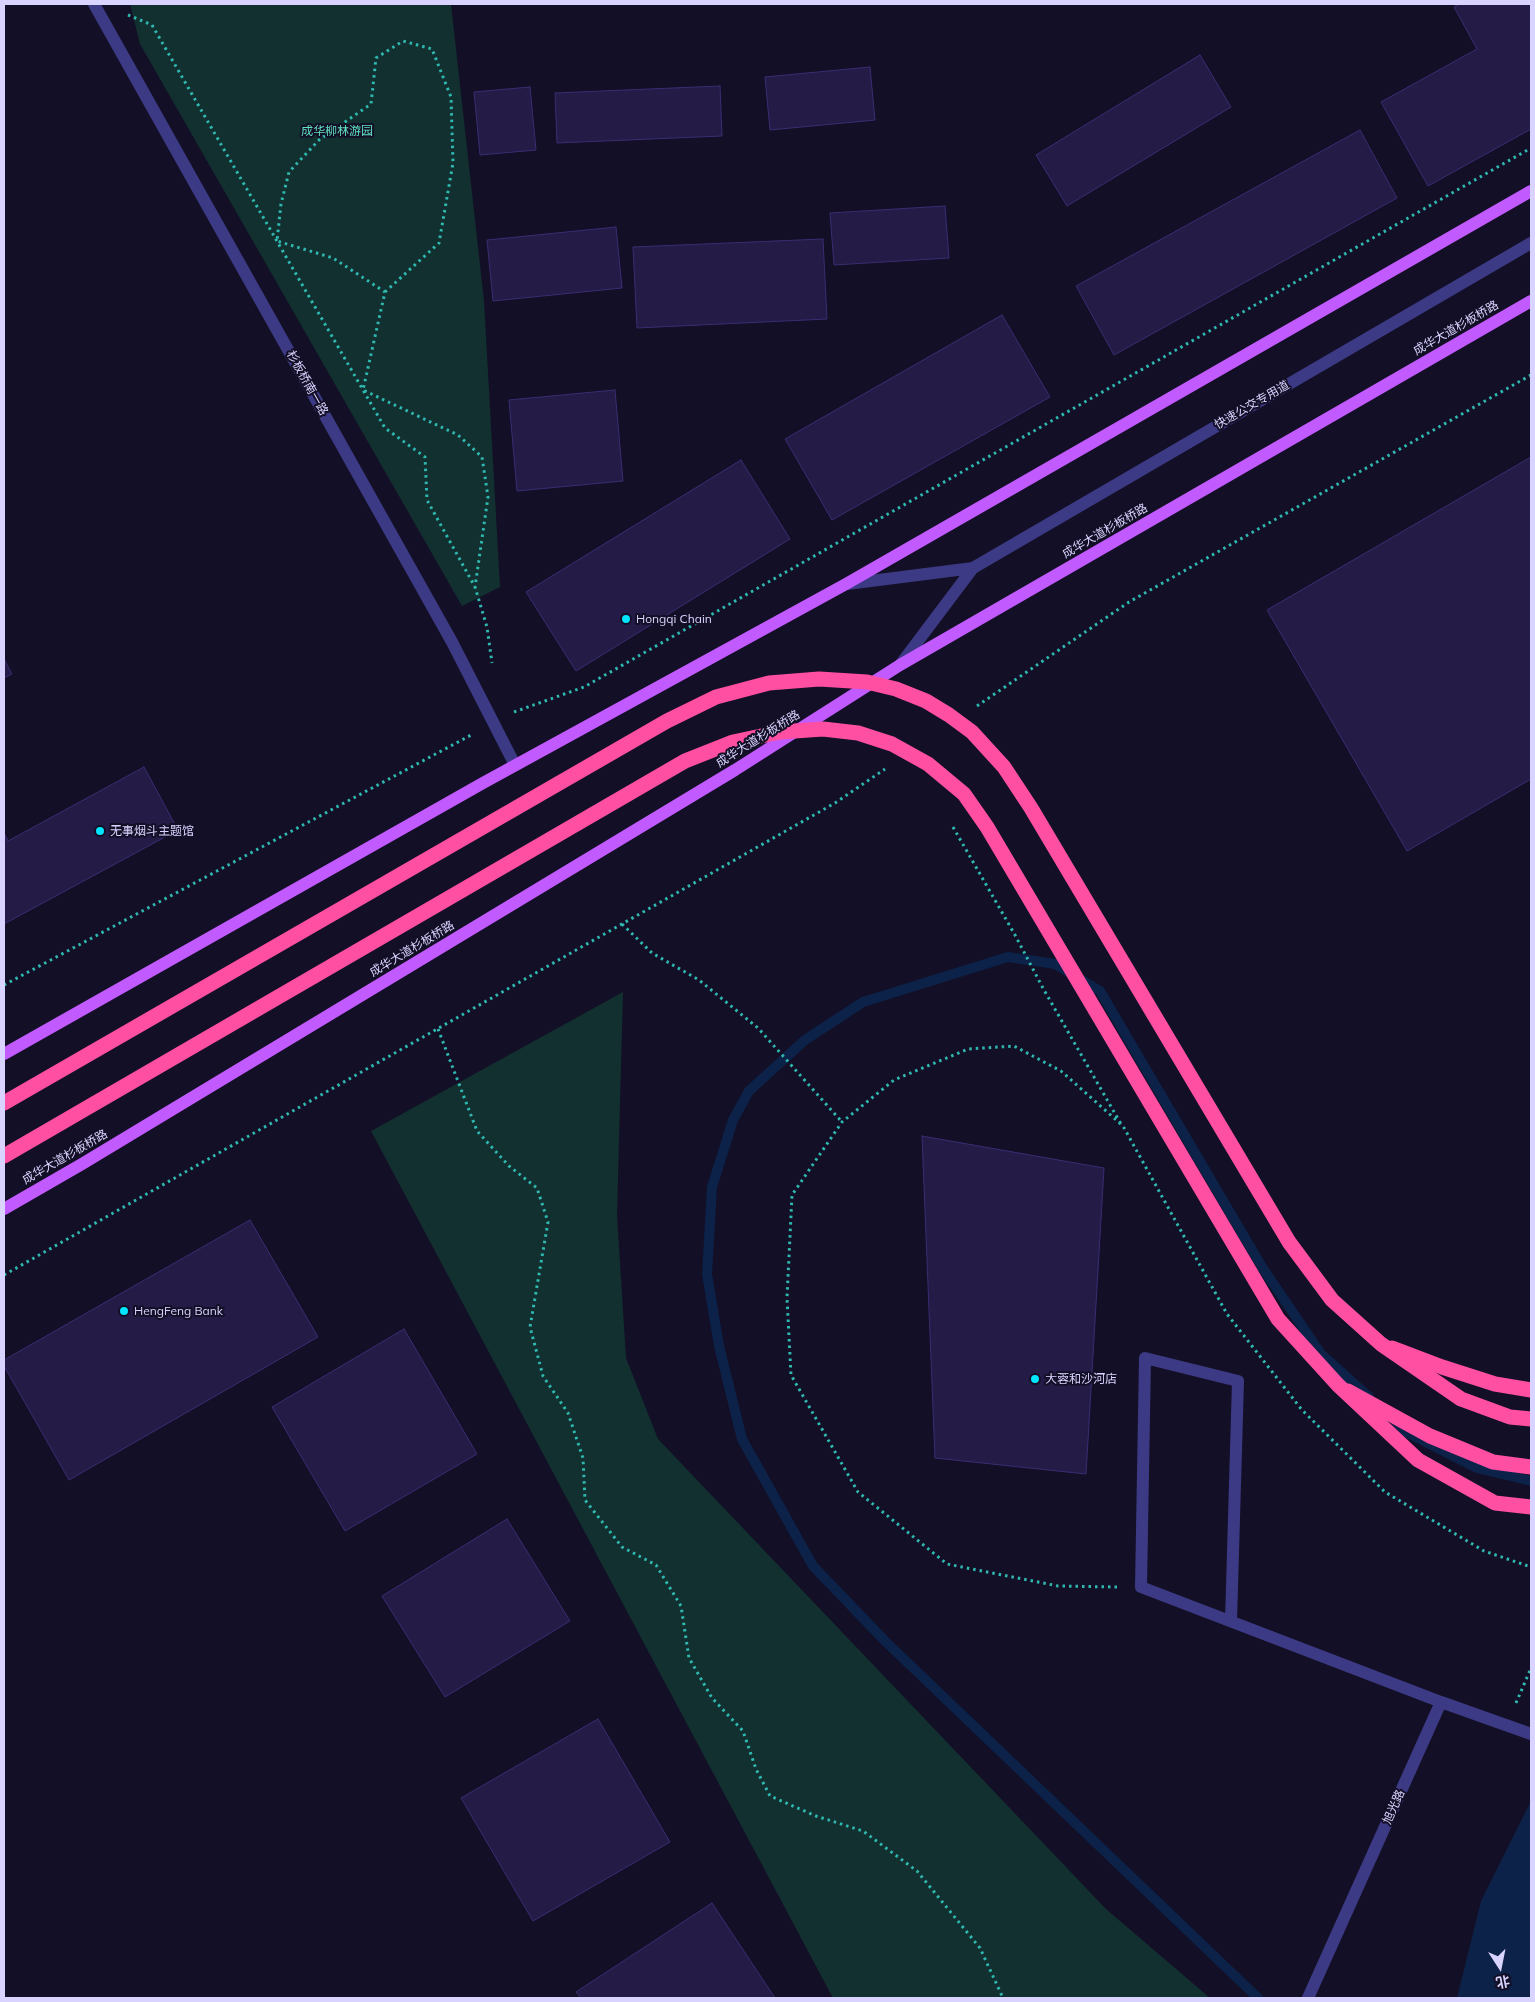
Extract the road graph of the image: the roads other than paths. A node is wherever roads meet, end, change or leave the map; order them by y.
1 (94, 4) edge
2 (1531, 191) edge
3 (1531, 243) edge
4 (1531, 301) edge
5 (973, 568) junction
6 (846, 584) junction
7 (900, 665) junction
8 (515, 765) junction
9 (4, 1054) edge
10 (4, 1103) edge
11 (4, 1156) edge
12 (4, 1209) edge
13 (1381, 1344) junction
14 (1338, 1385) junction
15 (1531, 1390) edge
16 (1531, 1419) edge
17 (1531, 1467) edge
18 (1531, 1507) edge
19 (1231, 1621) junction
20 (1441, 1702) junction
21 (1531, 1734) edge
22 (1309, 1995) edge

1 - 8 street, 杉板桥南一路
2 - 6 main road
3 - 5 street, 快速公交专用道
4 - 7 main road, 成华大道杉板桥路
5 - 6 street
5 - 7 street
6 - 8 main road
7 - 12 main road, 成华大道杉板桥路
8 - 9 main road
10 - 13 highway, bridge
11 - 14 highway, bridge
13 - 15 highway, bridge
13 - 16 highway, bridge
14 - 17 highway, bridge
14 - 18 highway, bridge
19 - 19 street
19 - 20 street
20 - 21 street
20 - 22 street, 旭光路

